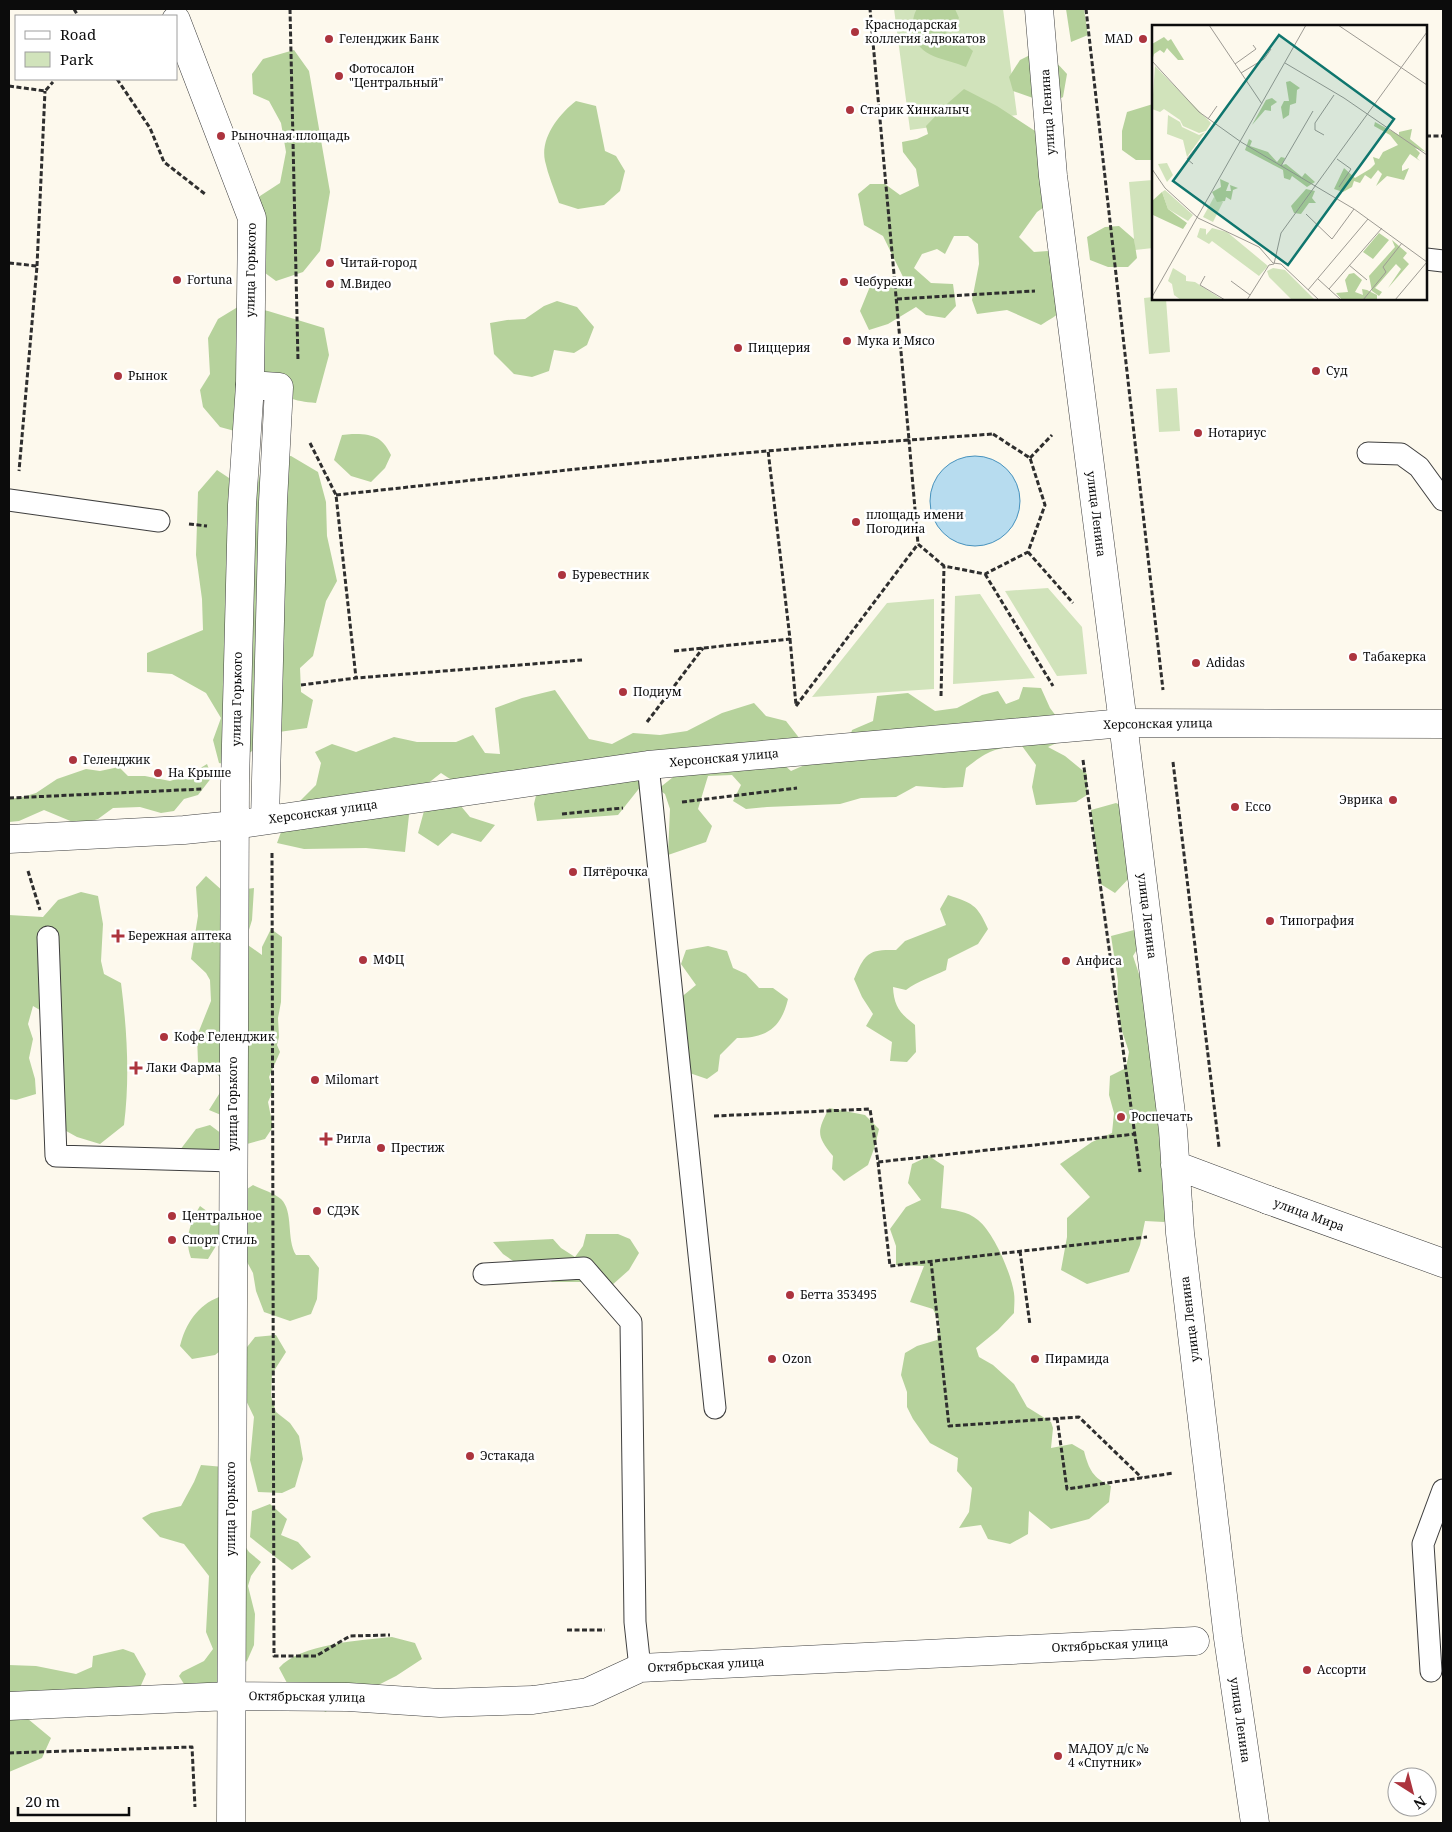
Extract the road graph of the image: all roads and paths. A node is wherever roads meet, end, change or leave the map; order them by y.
1 (290, 9) edge
2 (870, 9) edge
3 (1039, 9) edge
4 (1086, 9) edge
5 (178, 25) edge
6 (118, 80) edge
7 (53, 82) dead end
8 (9, 86) edge
9 (45, 91) junction
10 (1427, 136) edge
11 (1443, 136) edge
12 (208, 196) dead end
13 (1427, 260) edge
14 (1443, 261) edge
15 (9, 263) edge
16 (37, 266) junction
17 (1041, 291) dead end
18 (896, 299) junction
19 (298, 362) dead end
20 (250, 385) junction
21 (1055, 431) dead end
22 (909, 440) junction
23 (310, 442) dead end
24 (768, 450) junction
25 (1368, 453) dead end
26 (1030, 458) junction
27 (336, 495) junction
28 (1443, 500) edge
29 (13, 501) edge
30 (159, 521) dead end
31 (918, 544) junction
32 (1028, 552) junction
33 (944, 566) junction
34 (985, 574) junction
35 (1078, 609) dead end
36 (790, 639) junction
37 (703, 648) junction
38 (674, 651) dead end
39 (582, 660) dead end
40 (356, 678) junction
41 (1053, 686) dead end
42 (269, 689) junction
43 (1163, 690) dead end
44 (941, 696) dead end
45 (647, 722) dead end
46 (1123, 723) junction
47 (1443, 724) edge
48 (1172, 762) dead end
49 (648, 765) junction
50 (203, 780) dead end
51 (799, 788) dead end
52 (9, 798) edge
53 (652, 806) junction
54 (554, 814) dead end
55 (265, 820) junction
56 (234, 824) junction
57 (9, 839) edge
58 (278, 848) dead end
59 (25, 862) dead end
60 (48, 937) joint
61 (685, 1118) junction
62 (1173, 1130) junction
63 (1217, 1130) dead end
64 (233, 1161) junction
65 (878, 1162) junction
66 (1175, 1165) junction
67 (1180, 1233) junction
68 (1020, 1251) junction
69 (931, 1261) junction
70 (1443, 1263) edge
71 (484, 1274) dead end
72 (1030, 1325) dead end
73 (715, 1408) dead end
74 (1057, 1418) junction
75 (1175, 1473) dead end
76 (1142, 1478) junction
77 (1443, 1490) edge
78 (567, 1630) dead end
79 (636, 1634) junction
80 (390, 1636) dead end
81 (1228, 1638) junction
82 (640, 1668) junction
83 (1432, 1671) dead end
84 (230, 1696) junction
85 (9, 1706) edge
86 (9, 1753) edge
87 (196, 1814) dead end
88 (230, 1823) edge
89 (1255, 1823) edge

1 - 19 path
2 - 18 path
3 - 46 street, улица Ленина
4 - 43 path
5 - 20 street, улица Горького
6 - 12 path
7 - 9 path
8 - 9 path
9 - 16 path
10 - 11 path
13 - 14 lane
15 - 16 path
16 - 29 path
17 - 18 path
18 - 22 path
20 - 42 street
20 - 56 street, улица Горького
21 - 26 path
22 - 24 path
22 - 26 path
22 - 31 path
23 - 27 path
24 - 27 path
24 - 36 path
25 - 28 lane
26 - 32 path
27 - 40 path
29 - 30 lane
31 - 33 path
31 - 36 path
32 - 34 path
32 - 35 path
33 - 34 path
33 - 44 path
34 - 41 path
36 - 37 path
37 - 38 path
37 - 45 path
39 - 40 path
40 - 42 path
42 - 55 street
46 - 47 street, Херсонская улица
46 - 49 street, Херсонская улица
46 - 62 street, улица Ленина
48 - 63 path
49 - 53 lane
49 - 55 street, Херсонская улица
50 - 52 path
51 - 53 path
53 - 54 path
53 - 61 lane
55 - 56 street, Херсонская улица
56 - 57 street, Херсонская улица
56 - 64 street, улица Горького
58 - 80 path
59 - 60 path
60 - 64 lane
61 - 65 path
61 - 73 lane
62 - 65 path
62 - 66 street, улица Ленина
64 - 84 street, улица Горького
65 - 69 path
66 - 67 street, улица Ленина
66 - 70 street, улица Мира
67 - 68 path
67 - 81 street, улица Ленина
68 - 69 path
68 - 72 path
69 - 74 path
71 - 79 lane
74 - 76 path
74 - 76 path
75 - 76 path
77 - 83 lane
78 - 79 path
79 - 82 lane
81 - 82 street, Октябрьская улица
81 - 89 street, улица Ленина
82 - 84 street, Октябрьская улица
84 - 85 street, Октябрьская улица
84 - 88 street, улица Горького
86 - 87 path

